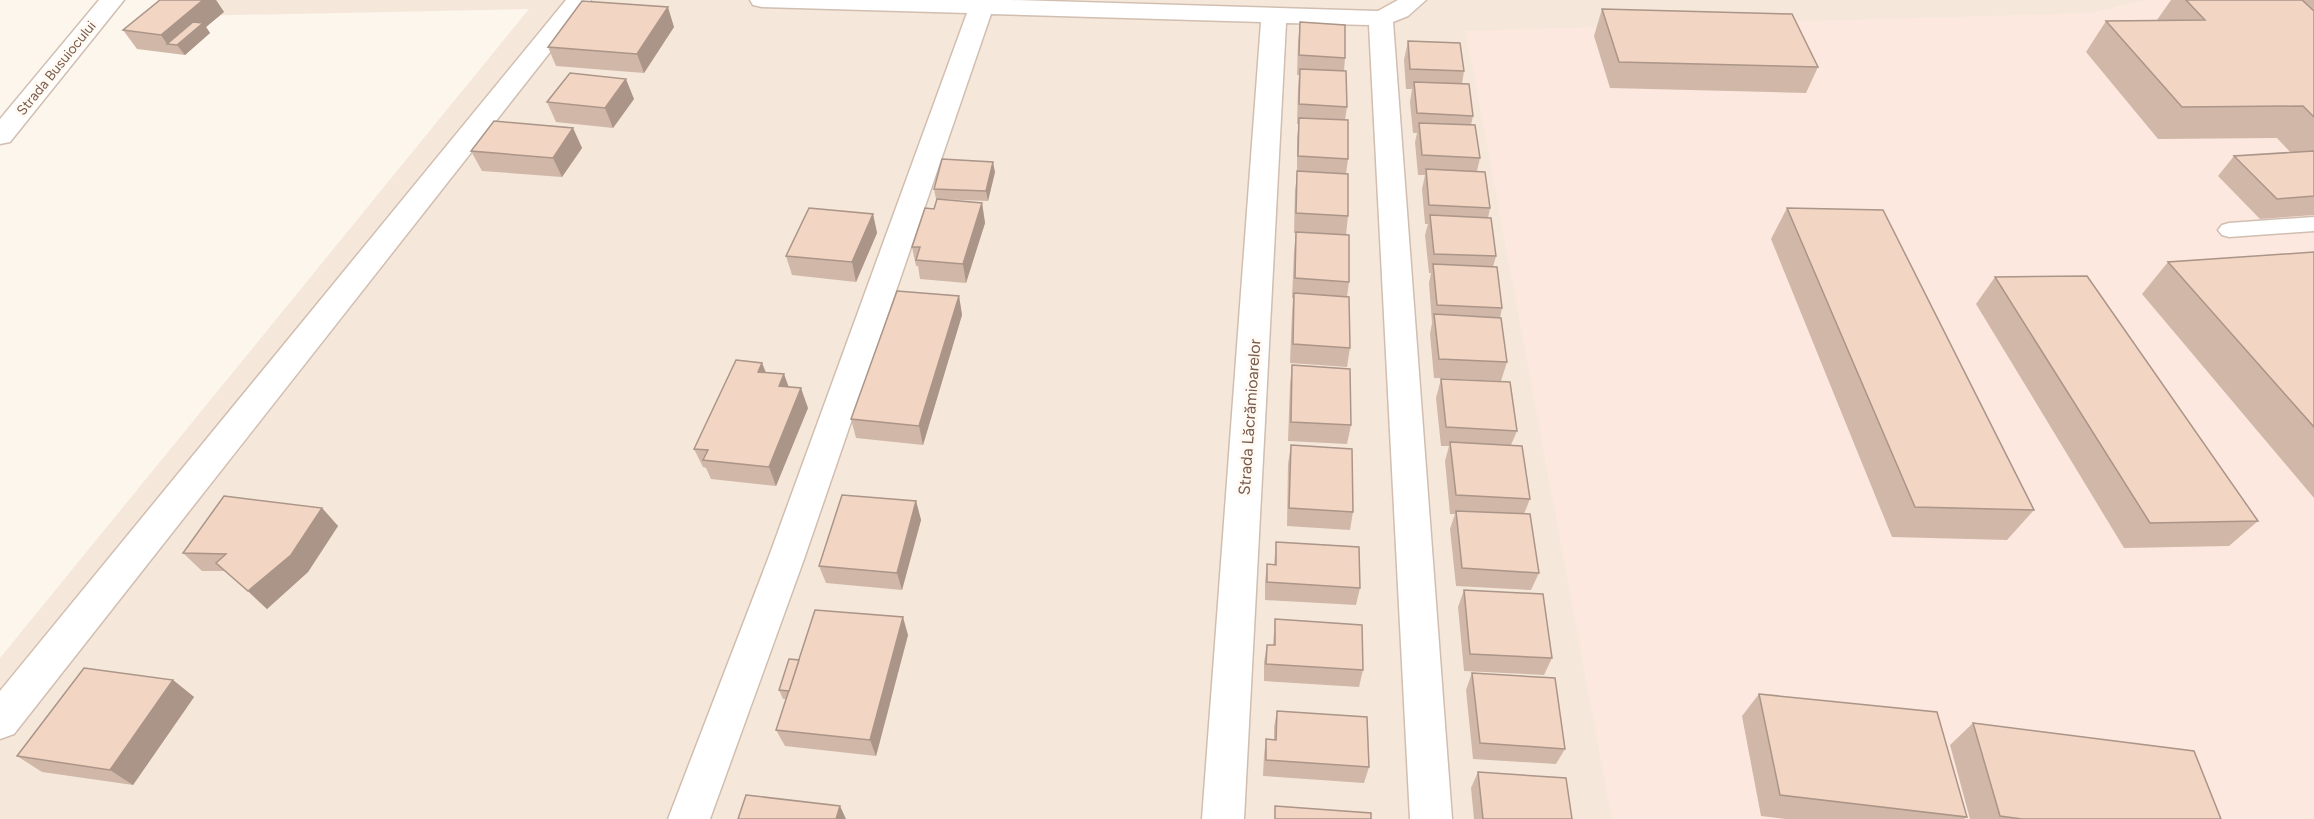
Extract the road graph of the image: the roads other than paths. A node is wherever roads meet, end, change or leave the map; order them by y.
1 (112, 0) edge
2 (579, 0) edge
3 (762, 0) edge
4 (1414, 0) edge
5 (973, 4) edge
6 (1274, 15) junction
7 (1381, 18) junction
8 (0, 136) edge
9 (2314, 224) edge
10 (2229, 230) dead end
11 (0, 721) edge
12 (689, 819) edge
13 (1223, 819) edge
14 (1431, 819) edge

1 - 8 street, Strada Busuiocului
2 - 11 street
3 - 5 street
4 - 7 street
5 - 6 street
5 - 12 street
6 - 7 street
6 - 13 street, Strada Lăcrămioarelor
7 - 14 street
9 - 10 lane

